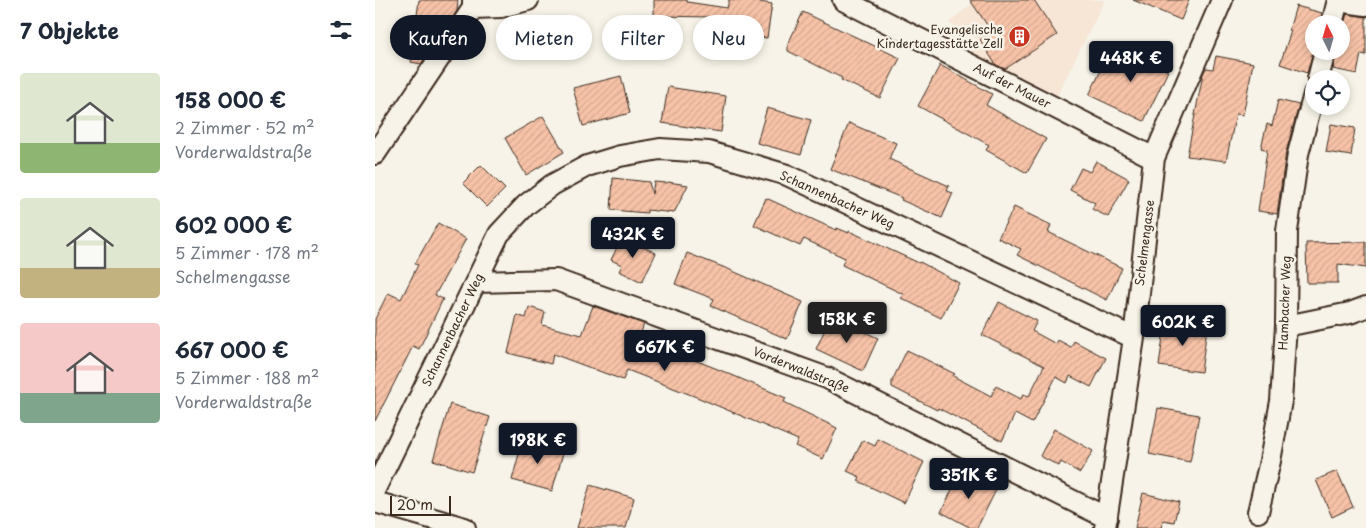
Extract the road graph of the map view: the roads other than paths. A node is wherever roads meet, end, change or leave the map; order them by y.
1 (528, 0) edge
2 (843, 0) edge
3 (1223, 0) edge
4 (1338, 1) edge
5 (473, 4) edge
6 (1366, 4) edge
7 (1334, 15) edge
8 (1308, 115) edge
9 (375, 154) edge
10 (1155, 158) junction
11 (476, 282) junction
12 (1366, 307) edge
13 (1286, 326) junction
14 (1134, 338) junction
15 (375, 489) edge
16 (375, 502) edge
17 (1258, 512) dead end
18 (1106, 523) edge
19 (465, 528) edge

1 - 5 street
2 - 10 street, Auf der Mauer
3 - 10 street, Schelmengasse
4 - 6 street
4 - 7 street
5 - 9 street
8 - 13 street, Hambacher Weg
10 - 14 street, Schelmengasse
11 - 14 street, Schannenbacher Weg
11 - 15 street, Schannenbacher Weg
11 - 18 street, Vorderwaldstraße
12 - 13 street
13 - 17 street, Hambacher Weg
14 - 18 street, Schelmengasse
16 - 19 street

